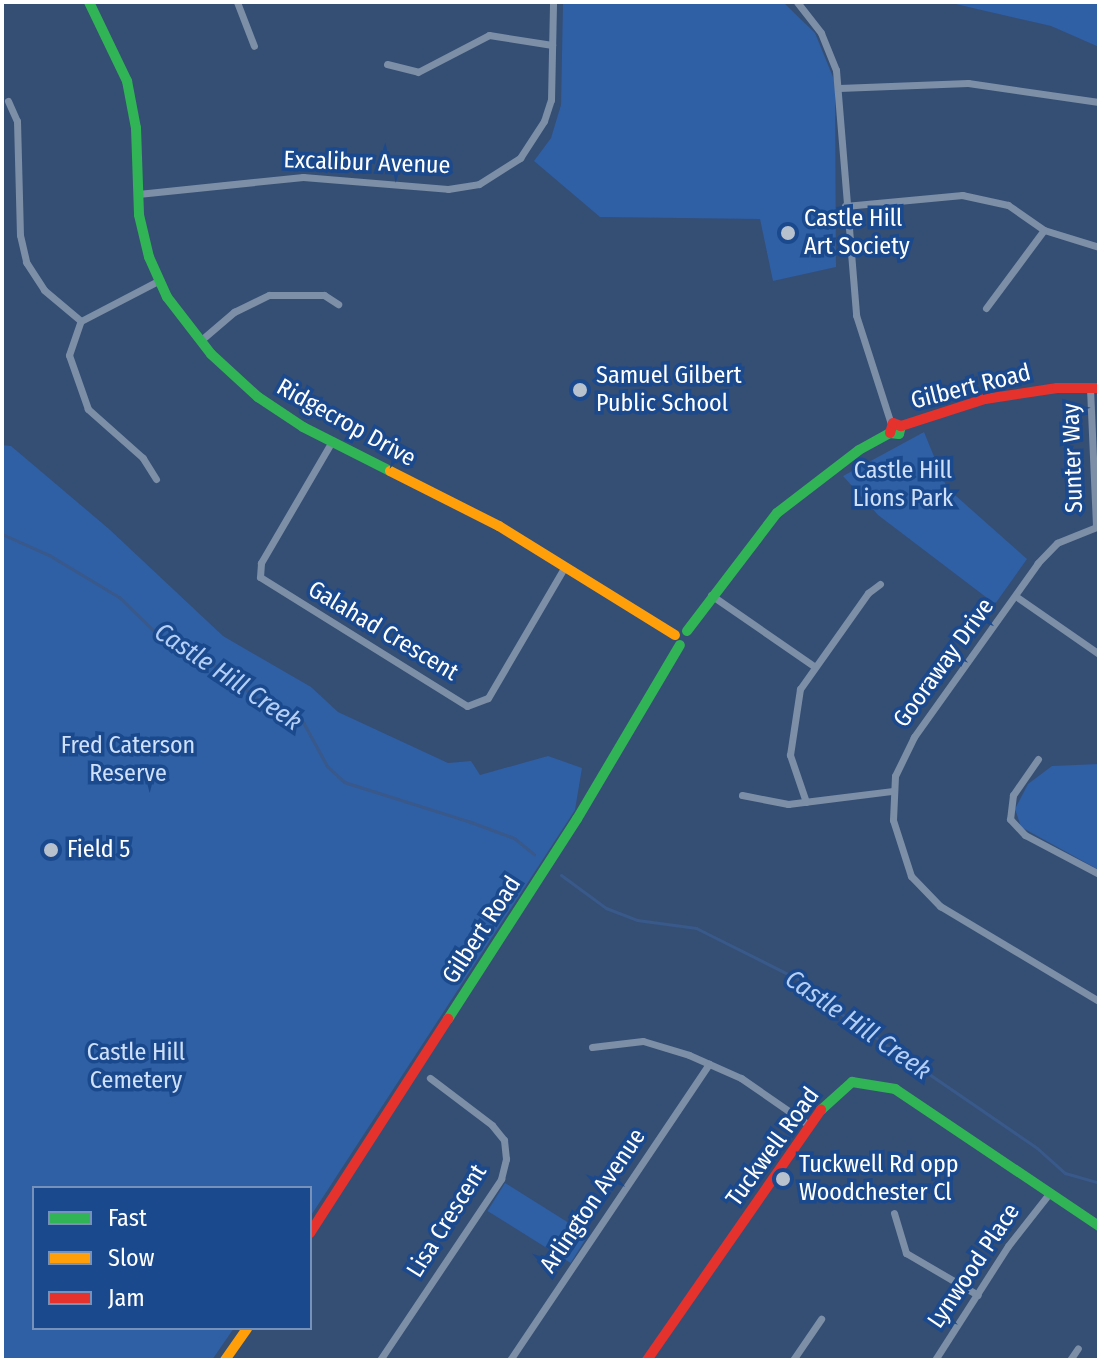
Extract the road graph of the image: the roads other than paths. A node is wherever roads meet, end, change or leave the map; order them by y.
1 (89, 2) edge
2 (237, 2) edge
3 (553, 2) edge
4 (797, 2) edge
5 (552, 45) junction
6 (254, 46) dead end
7 (387, 64) dead end
8 (839, 88) junction
9 (8, 101) dead end
10 (1099, 102) edge
11 (138, 194) junction
12 (845, 206) junction
13 (1044, 230) junction
14 (1099, 247) edge
15 (158, 281) junction
16 (338, 304) dead end
17 (986, 308) dead end
18 (81, 321) junction
19 (200, 341) junction
20 (1094, 388) edge
21 (894, 427) junction
22 (331, 443) junction
23 (156, 479) dead end
24 (1097, 526) edge
25 (565, 566) junction
26 (880, 584) dead end
27 (711, 595) junction
28 (1017, 597) junction
29 (681, 637) junction
30 (1099, 654) edge
31 (815, 667) junction
32 (1038, 759) dead end
33 (893, 791) junction
34 (742, 795) dead end
35 (806, 802) junction
36 (1099, 874) edge
37 (1099, 1001) edge
38 (592, 1047) dead end
39 (709, 1064) junction
40 (430, 1078) dead end
41 (809, 1125) junction
42 (1048, 1195) junction
43 (894, 1213) dead end
44 (1099, 1226) edge
45 (312, 1230) edge
46 (978, 1295) junction
47 (821, 1319) dead end
48 (246, 1330) edge
49 (1078, 1348) dead end
50 (225, 1360) edge
51 (380, 1360) edge
52 (510, 1360) edge
53 (647, 1360) edge
54 (793, 1360) edge
55 (935, 1360) edge
56 (1070, 1360) edge

1 - 11 street, Ridgecrop Drive
2 - 6 street
3 - 5 street, Excalibur Avenue
4 - 8 street
5 - 7 street
5 - 11 street, Excalibur Avenue
8 - 10 street
8 - 12 street
9 - 18 street
11 - 15 street, Ridgecrop Drive
12 - 13 street
12 - 21 street
13 - 14 street
13 - 17 street
15 - 18 street
15 - 19 street, Ridgecrop Drive
16 - 19 street
18 - 23 street
19 - 22 street, Ridgecrop Drive
20 - 21 street, Gilbert Road
20 - 24 street, Sunter Way
21 - 27 street, Gilbert Road
22 - 25 street, Ridgecrop Drive
22 - 25 street, Galahad Crescent
24 - 28 street, Gooraway Drive
25 - 29 street, Ridgecrop Drive
26 - 31 street
27 - 29 street, Gilbert Road
27 - 31 street
28 - 30 street
28 - 33 street, Gooraway Drive
29 - 45 street, Gilbert Road
31 - 35 street
32 - 36 street
33 - 35 street
33 - 37 street, Gooraway Drive
34 - 35 street
38 - 39 street
39 - 41 street
39 - 52 street, Arlington Avenue
40 - 51 street, Lisa Crescent
41 - 42 street, Tuckwell Road
41 - 53 street, Tuckwell Road
42 - 44 street, Tuckwell Road
42 - 46 street, Lynwood Place
43 - 46 street
46 - 55 street, Lynwood Place
47 - 54 street
48 - 50 street
49 - 56 street

